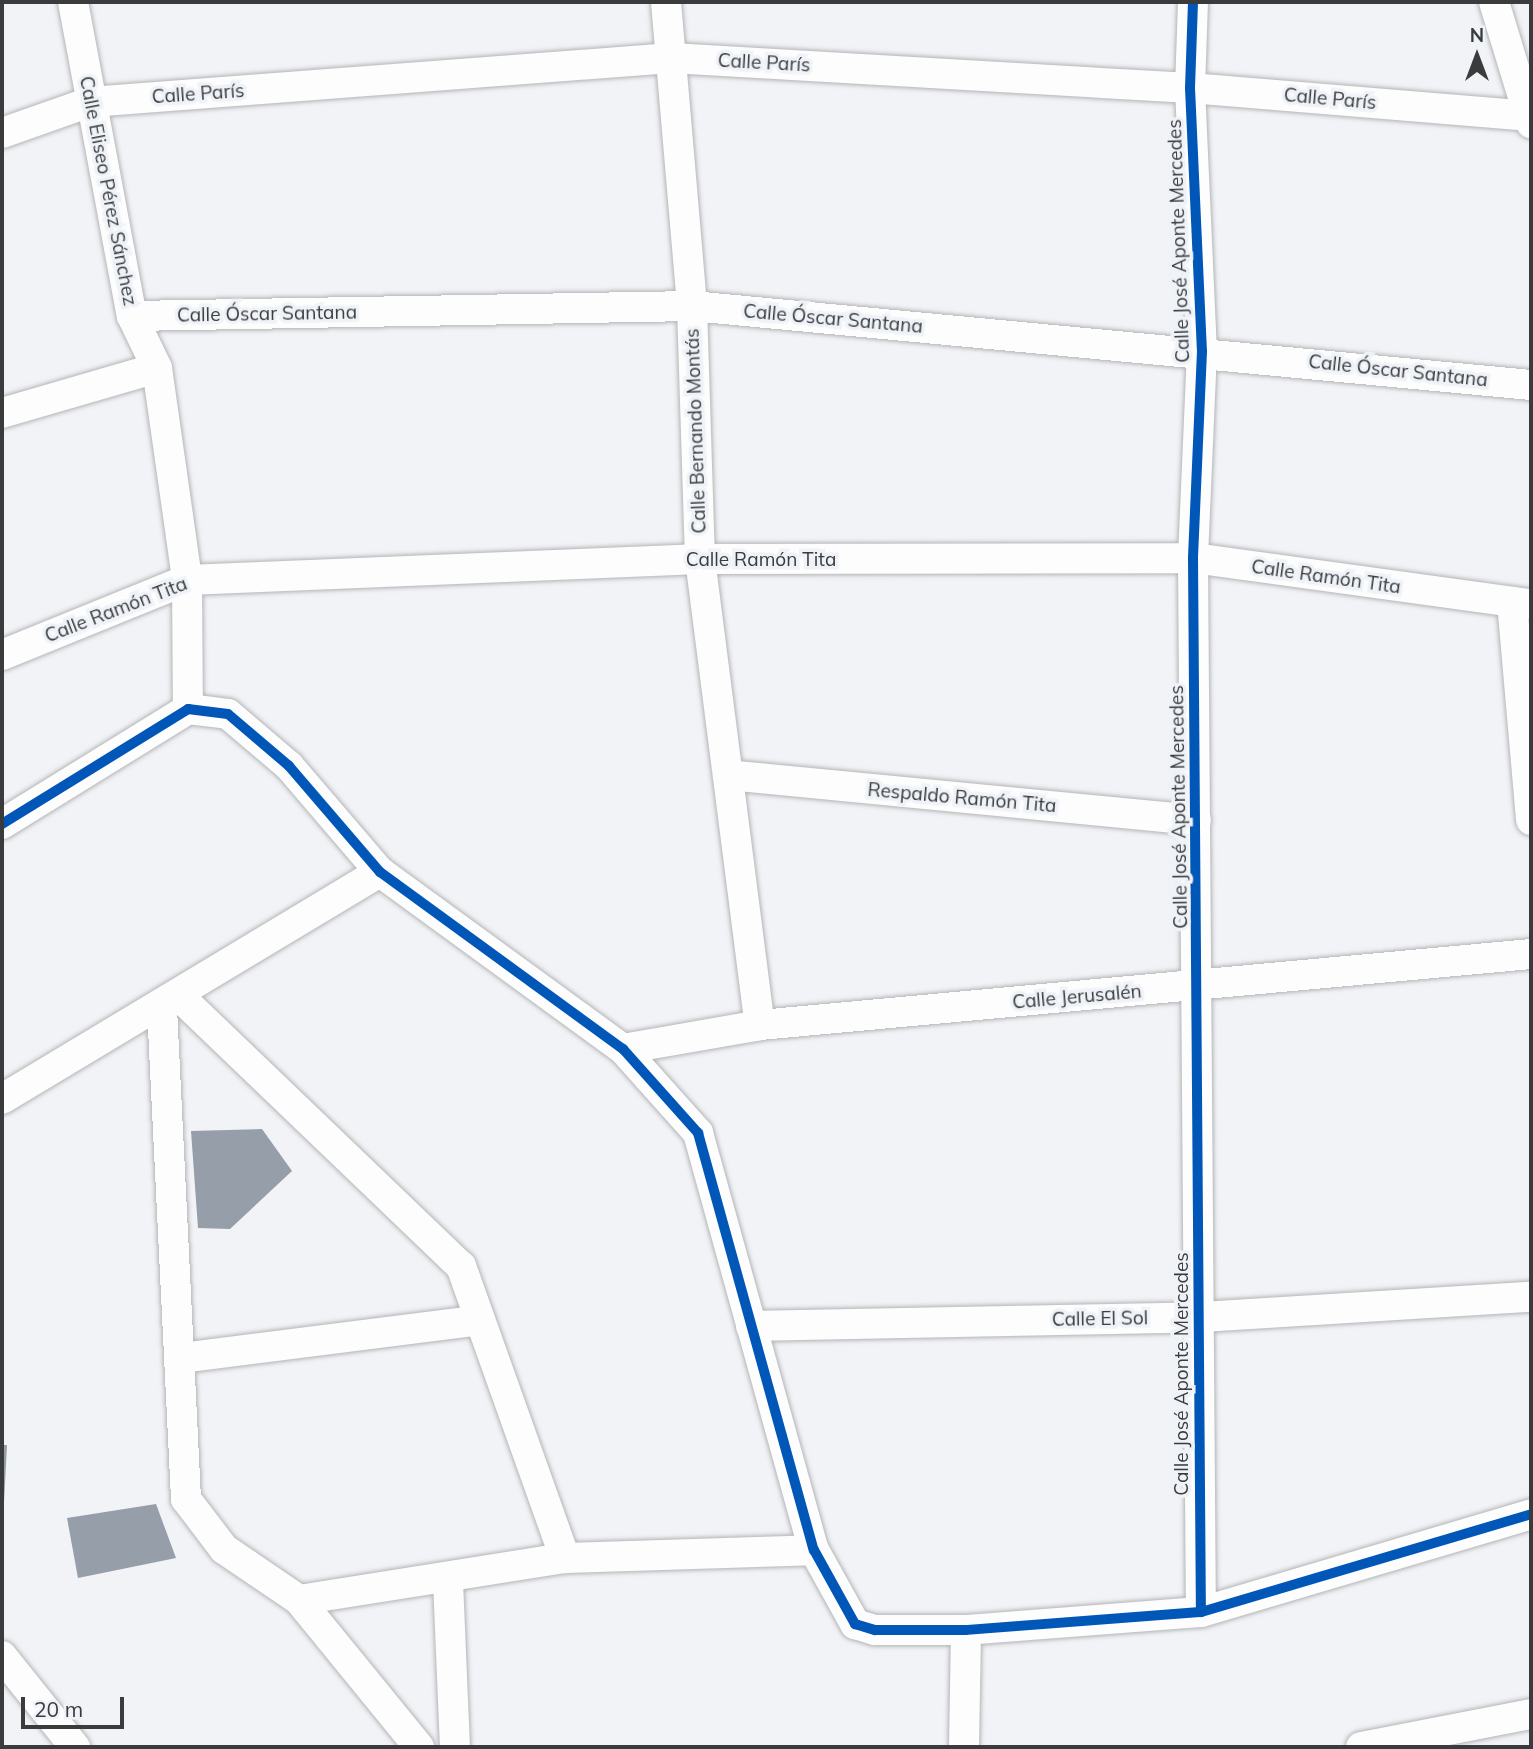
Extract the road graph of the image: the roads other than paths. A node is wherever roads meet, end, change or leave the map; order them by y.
1 (73, 2) edge
2 (666, 2) edge
3 (1193, 2) edge
4 (1494, 2) edge
5 (671, 58) junction
6 (1190, 88) junction
7 (89, 103) junction
8 (1531, 118) edge
9 (2, 133) edge
10 (692, 306) junction
11 (132, 316) junction
12 (1202, 351) junction
13 (157, 368) junction
14 (1531, 386) edge
15 (2, 413) edge
16 (1193, 558) junction
17 (700, 559) junction
18 (187, 580) junction
19 (1522, 603) edge
20 (2, 654) edge
21 (188, 709) junction
22 (728, 775) junction
23 (1196, 820) junction
24 (1531, 820) edge
25 (2, 824) edge
26 (380, 872) junction
27 (1531, 954) edge
28 (1198, 987) junction
29 (171, 1002) junction
30 (760, 1025) junction
31 (623, 1049) junction
32 (2, 1099) edge
33 (1531, 1297) edge
34 (1200, 1317) junction
35 (480, 1320) junction
36 (751, 1326) junction
37 (181, 1358) junction
38 (1531, 1514) edge
39 (814, 1550) junction
40 (565, 1558) junction
41 (448, 1581) junction
42 (299, 1600) junction
43 (1201, 1612) junction
44 (966, 1630) junction
45 (2, 1656) edge
46 (1531, 1714) edge
47 (75, 1747) edge
48 (419, 1747) edge
49 (455, 1747) edge
50 (964, 1747) edge
51 (1361, 1747) edge

1 - 7 street, Calle Eliseo Pérez Sánchez
2 - 5 street, Calle Bernando Montás
3 - 6 street, Calle José Aponte Mercedes
4 - 8 street
5 - 6 street, Calle París
5 - 7 street, Calle París
5 - 10 street, Calle Bernando Montás
6 - 8 street, Calle París
6 - 12 street, Calle José Aponte Mercedes
7 - 9 street, Calle París
7 - 11 street, Calle Eliseo Pérez Sánchez
10 - 11 street, Calle Óscar Santana
10 - 12 street, Calle Óscar Santana
10 - 17 street, Calle Bernando Montás
11 - 13 street, Calle Eliseo Pérez Sánchez
12 - 14 street, Calle Óscar Santana
12 - 16 street, Calle José Aponte Mercedes
13 - 15 street
13 - 18 street, Calle Eliseo Pérez Sánchez
16 - 17 street, Calle Ramón Tita
16 - 19 street, Calle Ramón Tita
16 - 23 street, Calle José Aponte Mercedes
17 - 18 street, Calle Ramón Tita
17 - 22 street, Calle Bernando Montás
18 - 20 street, Calle Ramón Tita
18 - 21 street, Calle Eliseo Pérez Sánchez
19 - 24 street
21 - 25 street
21 - 26 street
22 - 23 street, Respaldo Ramón Tita
22 - 30 street, Calle Bernando Montás
23 - 28 street, Calle José Aponte Mercedes
26 - 29 street
26 - 31 street
27 - 28 street, Calle Jerusalén
28 - 30 street, Calle Jerusalén
28 - 34 street, Calle José Aponte Mercedes
29 - 32 street
29 - 35 street
29 - 37 street
30 - 31 street, Calle Jerusalén
31 - 36 street
33 - 34 street, Calle El Sol
34 - 36 street, Calle El Sol
34 - 43 street, Calle José Aponte Mercedes
35 - 37 street
35 - 40 street
36 - 39 street
37 - 42 street
38 - 43 street
39 - 40 street
39 - 44 street
40 - 41 street
41 - 42 street
41 - 49 street
42 - 48 street
43 - 44 street
44 - 50 street
45 - 47 street
46 - 51 street

